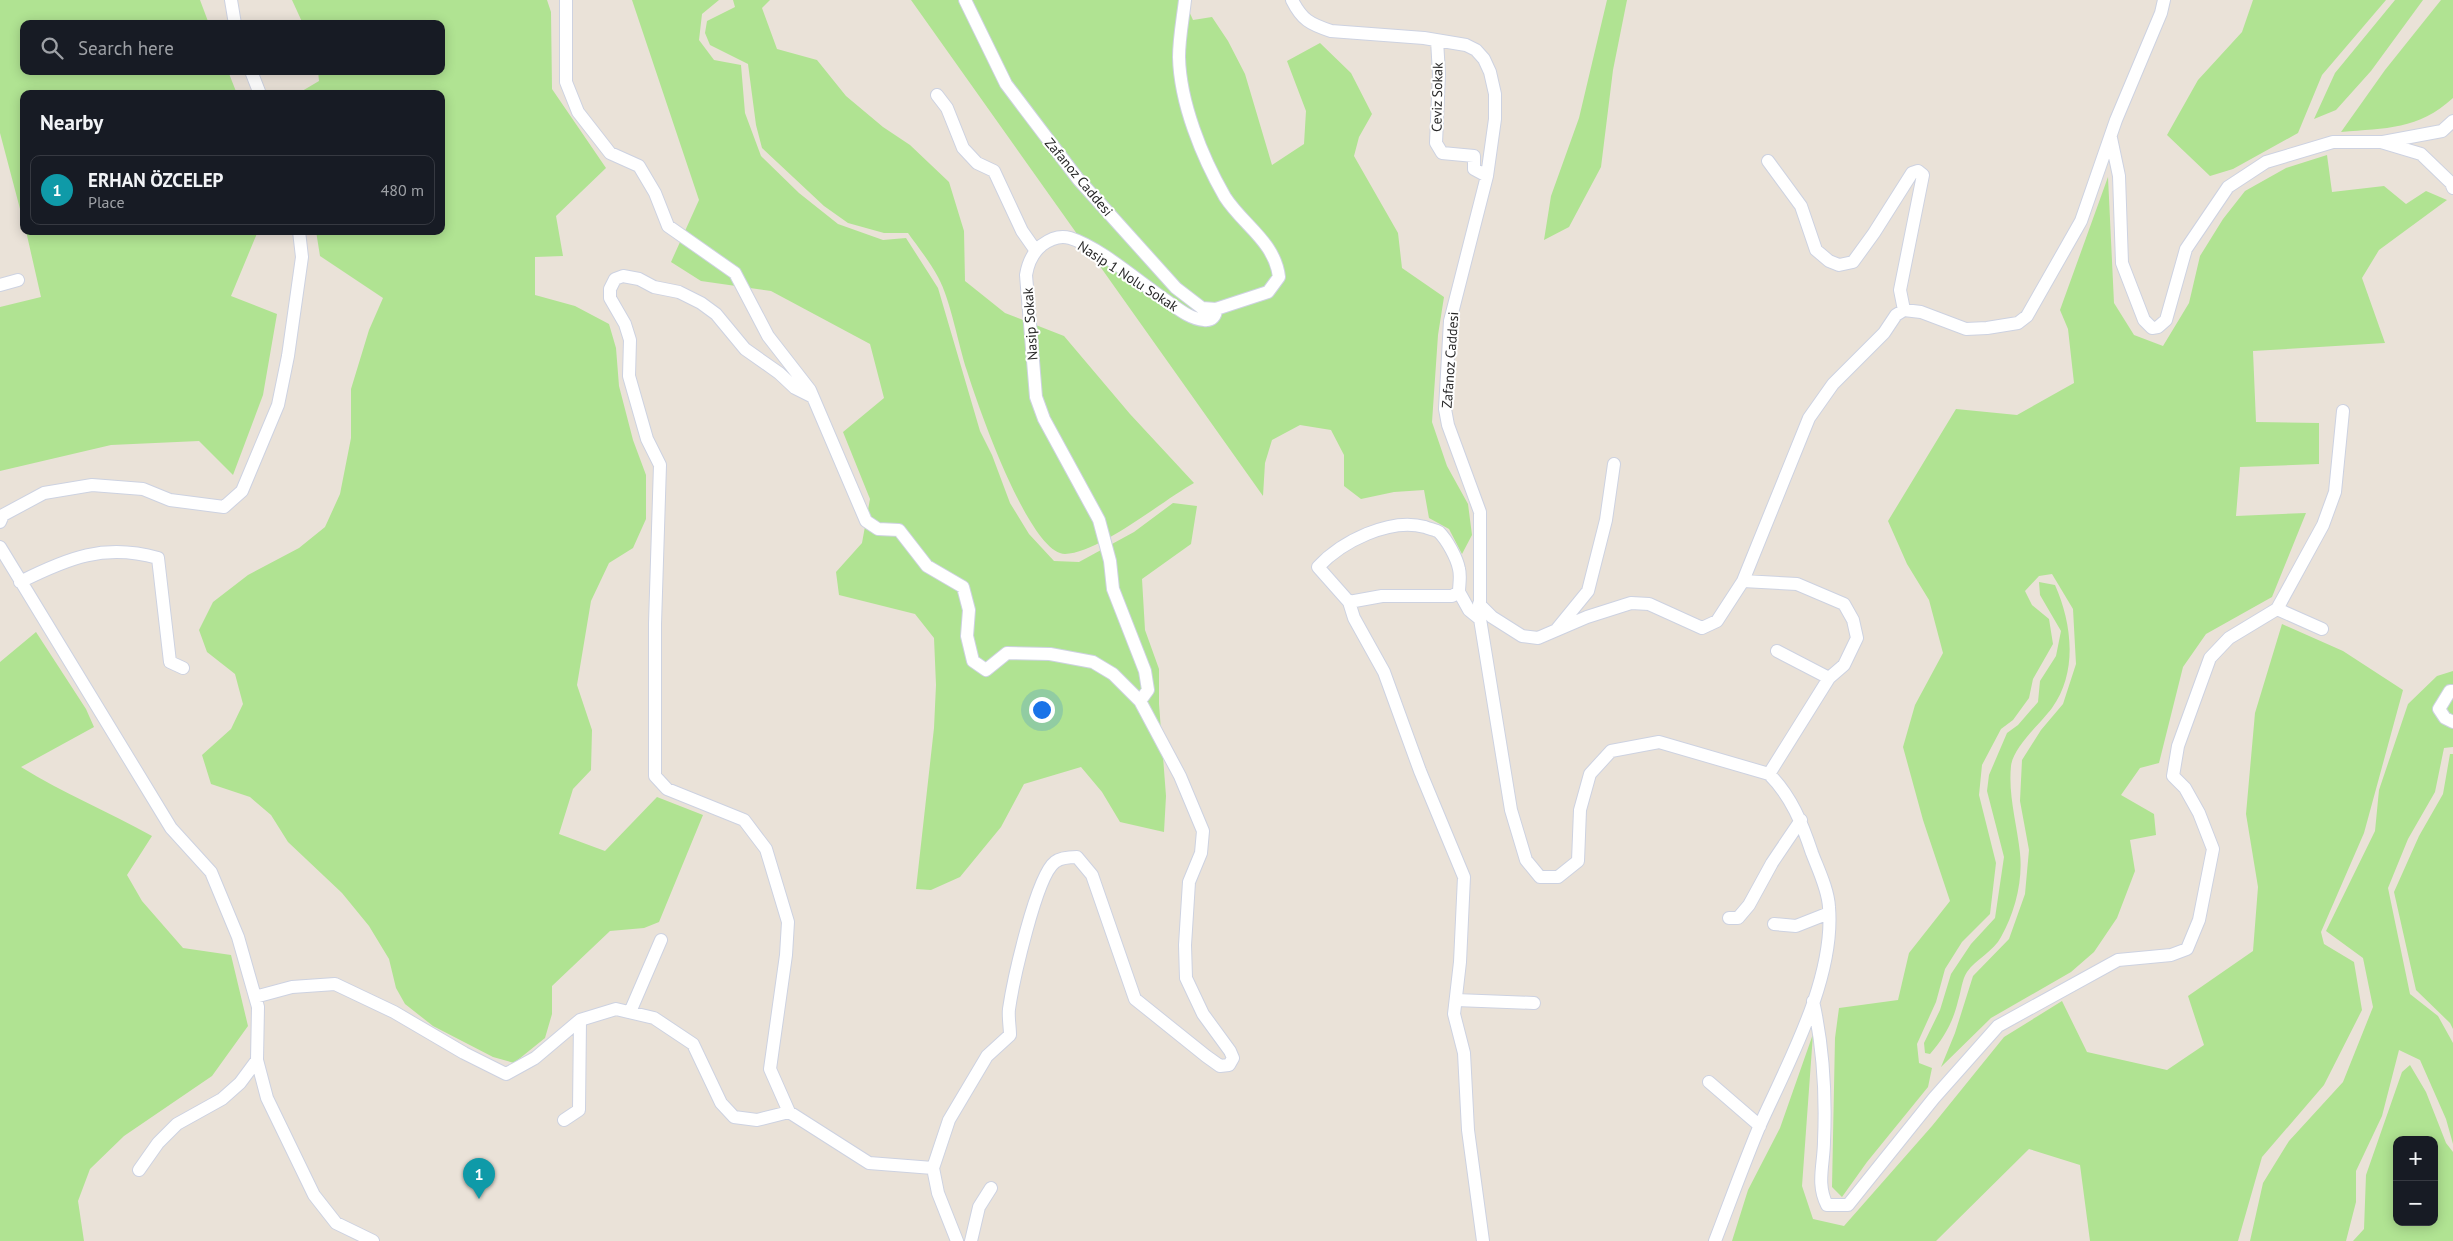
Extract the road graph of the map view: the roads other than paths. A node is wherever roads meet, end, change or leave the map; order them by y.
1 (231, 0) edge
2 (566, 0) edge
3 (965, 0) edge
4 (1185, 0) edge
5 (1292, 0) edge
6 (2164, 0) edge
7 (234, 20) edge
8 (1437, 40) junction
9 (253, 75) edge
10 (258, 90) edge
11 (937, 95) dead end
12 (2453, 121) edge
13 (2111, 136) junction
14 (2381, 142) junction
15 (1768, 161) dead end
16 (1486, 176) junction
17 (2453, 188) edge
18 (299, 235) edge
19 (1036, 251) junction
20 (18, 280) dead end
21 (0, 285) edge
22 (1216, 309) junction
23 (1904, 310) junction
24 (813, 397) junction
25 (2343, 411) dead end
26 (1614, 464) dead end
27 (0, 522) edge
28 (0, 547) edge
29 (1743, 581) junction
30 (20, 582) junction
31 (1460, 592) junction
32 (1349, 602) junction
33 (1479, 604) junction
34 (2277, 609) junction
35 (1480, 619) junction
36 (2322, 629) dead end
37 (1556, 631) junction
38 (1777, 650) dead end
39 (183, 668) dead end
40 (1829, 678) junction
41 (2453, 691) edge
42 (1140, 701) junction
43 (2453, 722) edge
44 (1769, 774) junction
45 (1801, 820) junction
46 (1829, 913) junction
47 (1729, 918) dead end
48 (1774, 924) dead end
49 (661, 940) dead end
50 (255, 997) junction
51 (1456, 1000) junction
52 (1813, 1001) junction
53 (1534, 1003) dead end
54 (630, 1012) junction
55 (580, 1020) junction
56 (257, 1060) junction
57 (1709, 1082) dead end
58 (789, 1112) junction
59 (564, 1120) dead end
60 (1760, 1126) junction
61 (933, 1168) junction
62 (139, 1170) dead end
63 (991, 1188) dead end
64 (373, 1241) edge
65 (957, 1241) edge
66 (971, 1241) edge
67 (1483, 1241) edge
68 (1715, 1241) edge

1 - 7 street
2 - 24 street
3 - 22 street, Zafanoz Caddesi
4 - 22 street
5 - 8 street, Zafanoz Caddesi
6 - 13 street
8 - 16 street, Zafanoz Caddesi
8 - 16 street, Ceviz Sokak
9 - 10 street
11 - 19 street
12 - 14 street
13 - 14 street
13 - 23 street
14 - 17 street
15 - 23 street
16 - 33 street, Zafanoz Caddesi
18 - 27 street
19 - 22 street, Nasip 1 Nolu Sokak
19 - 42 street, Nasip Sokak
20 - 21 street
23 - 29 street
24 - 42 street
24 - 58 street
25 - 34 street
26 - 37 street
28 - 30 street
29 - 37 street
29 - 40 street
30 - 39 street
30 - 50 street
31 - 32 street
31 - 32 street
31 - 35 street
32 - 51 street
33 - 35 street, Zafanoz Caddesi
33 - 37 street
34 - 36 street
34 - 52 street
35 - 44 street, Zafanoz Caddesi
38 - 40 street
40 - 44 street
41 - 43 street
42 - 61 street
44 - 45 street
45 - 46 street
45 - 47 street
46 - 48 street
46 - 52 street
49 - 54 street
50 - 55 street
50 - 56 street
51 - 53 street
51 - 67 street
52 - 60 street
54 - 55 street
54 - 58 street
55 - 59 street
56 - 62 street
56 - 64 street
57 - 60 street
58 - 61 street
60 - 68 street
61 - 65 street
63 - 66 street

